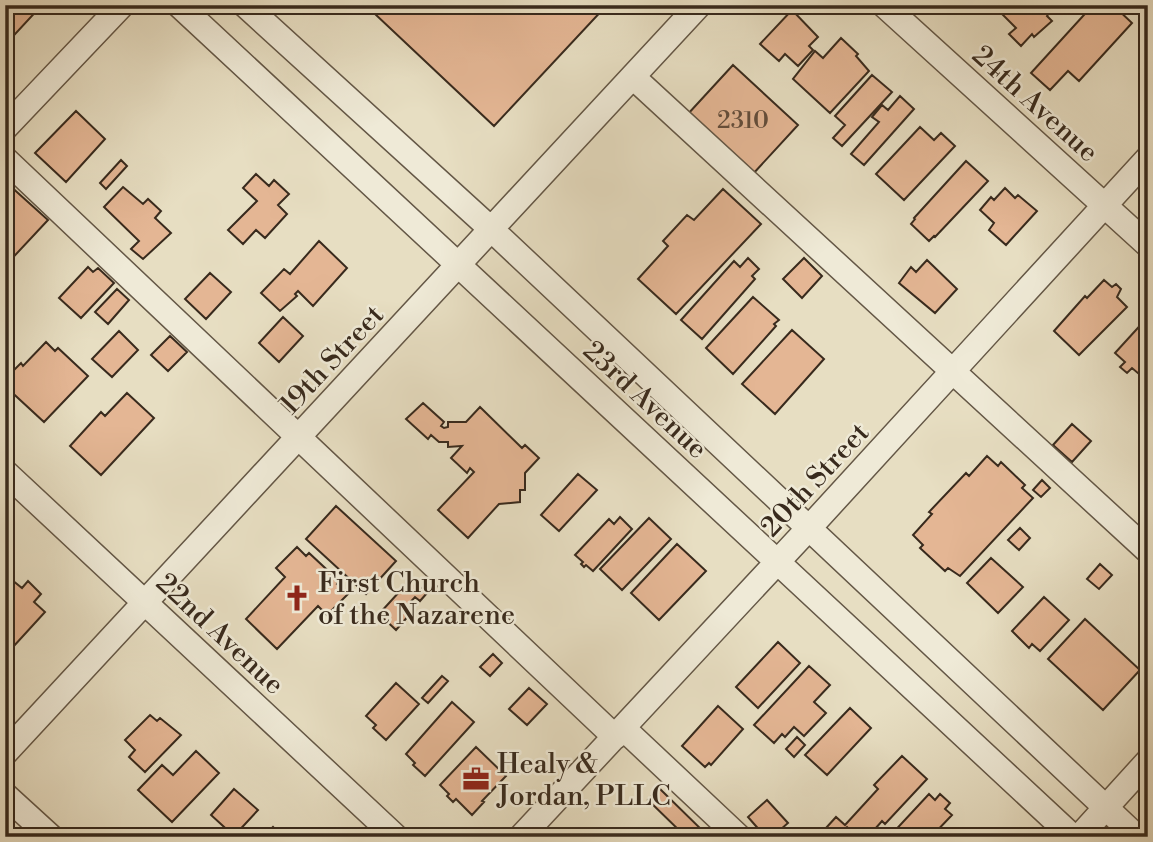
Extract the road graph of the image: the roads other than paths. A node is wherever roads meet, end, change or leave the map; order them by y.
1 (122, 5) edge
2 (178, 5) edge
3 (245, 5) edge
4 (699, 5) edge
5 (884, 5) edge
6 (633, 77) junction
7 (5, 128) edge
8 (1148, 158) edge
9 (5, 159) edge
10 (1104, 206) junction
11 (491, 229) junction
12 (1148, 245) edge
13 (457, 265) junction
14 (952, 372) junction
15 (300, 436) junction
16 (5, 472) edge
17 (809, 528) junction
18 (1148, 551) edge
19 (778, 561) junction
20 (145, 602) junction
21 (619, 732) junction
22 (5, 753) edge
23 (1148, 761) edge
24 (5, 795) edge
25 (1106, 807) junction
26 (51, 837) edge
27 (396, 837) edge
28 (521, 837) edge
29 (739, 837) edge
30 (1073, 837) edge
31 (1079, 837) edge
32 (1137, 837) edge

1 - 7 street
2 - 13 street, 23rd Avenue
3 - 11 street, 23rd Avenue
4 - 6 street, 19th Street
5 - 10 street, 24th Avenue
6 - 11 street, 19th Street
6 - 14 street
8 - 10 street, 20th Street
9 - 15 street
10 - 12 street, 24th Avenue
10 - 14 street, 20th Street
11 - 13 street, 19th Street
11 - 17 street, 23rd Avenue
13 - 15 street, 19th Street
13 - 19 street, 23rd Avenue
14 - 17 street, 20th Street
14 - 18 street
15 - 20 street, 19th Street
15 - 21 street
16 - 20 street, 22nd Avenue
17 - 19 street, 20th Street
17 - 25 street, 23rd Avenue
19 - 21 street, 20th Street
19 - 30 street, 23rd Avenue
20 - 22 street, 19th Street
20 - 27 street, 22nd Avenue
21 - 28 street, 20th Street
21 - 29 street
23 - 25 street
24 - 26 street
25 - 31 street
25 - 32 street, 23rd Avenue

